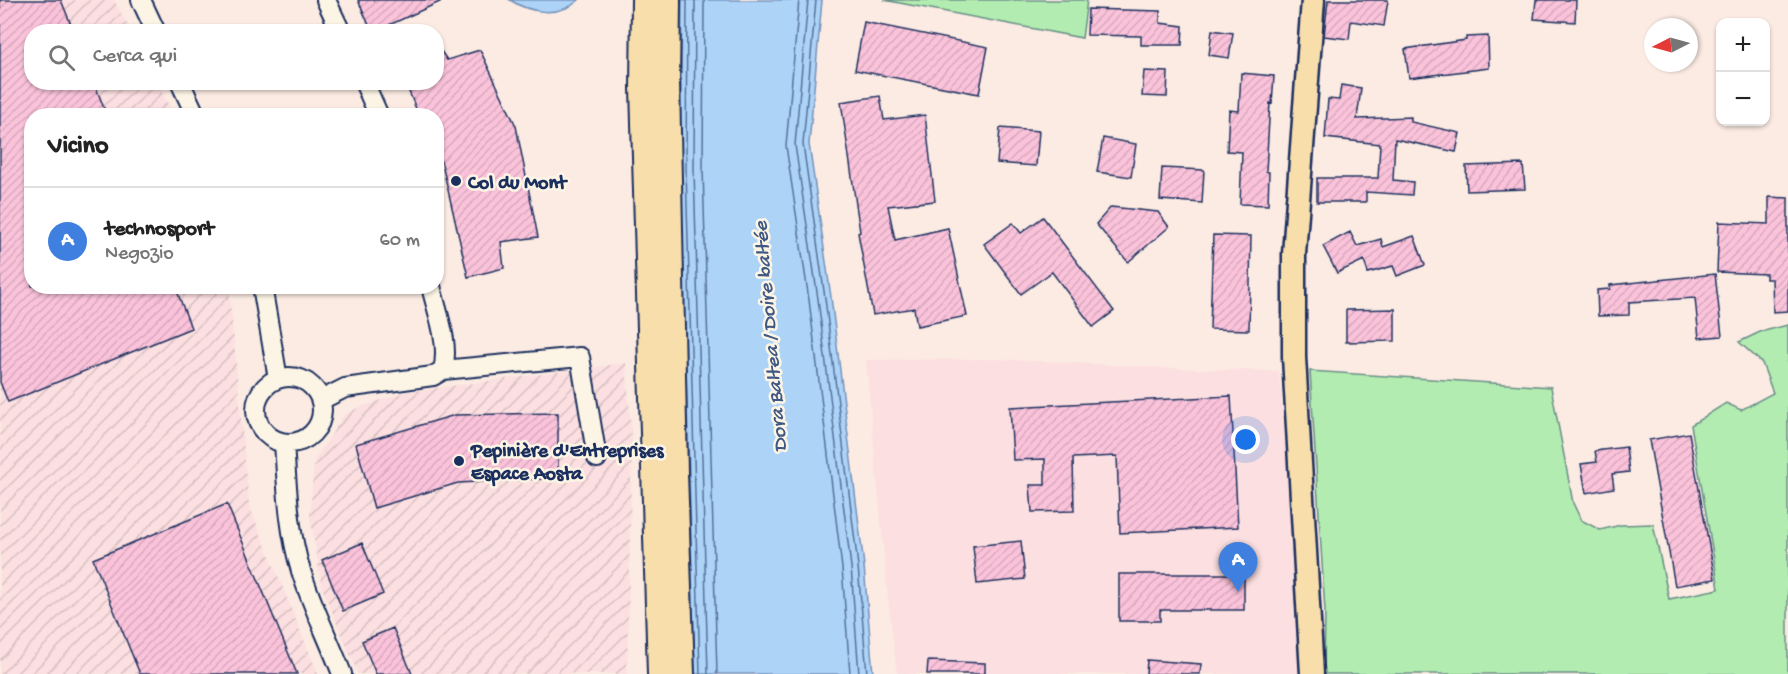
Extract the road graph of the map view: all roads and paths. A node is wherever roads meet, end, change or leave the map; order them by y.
1 (141, 0) edge
2 (326, 0) edge
3 (645, 0) edge
4 (667, 0) edge
5 (1313, 0) edge
6 (152, 24) edge
7 (336, 24) edge
8 (184, 90) edge
9 (368, 90) edge
10 (192, 108) edge
11 (375, 108) edge
12 (263, 294) edge
13 (433, 294) edge
14 (443, 370) junction
15 (278, 379) junction
16 (321, 400) junction
17 (284, 443) junction
18 (597, 458) dead end
19 (342, 674) edge
20 (661, 674) edge
21 (681, 674) edge
22 (1312, 674) edge

1 - 6 street
2 - 7 street
3 - 20 highway
4 - 21 highway
5 - 22 main road
8 - 10 street
9 - 11 street
12 - 15 street
13 - 14 street
14 - 16 street
14 - 18 street
15 - 16 street
15 - 17 street
16 - 17 street
17 - 19 street

